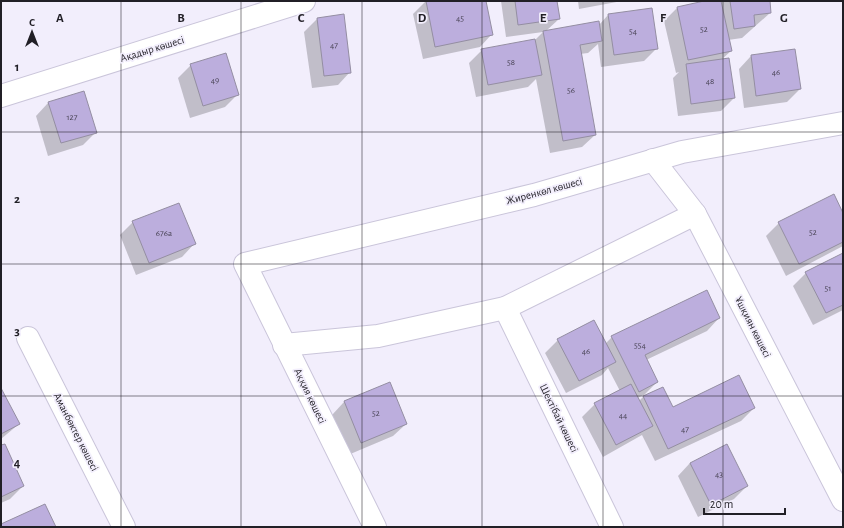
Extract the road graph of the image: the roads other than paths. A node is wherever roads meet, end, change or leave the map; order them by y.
1 (304, 1) edge
2 (1, 96) edge
3 (843, 123) edge
4 (653, 160) junction
5 (695, 214) junction
6 (245, 264) joint
7 (505, 308) junction
8 (28, 338) dead end
9 (284, 345) junction
10 (843, 500) edge
11 (124, 527) edge
12 (375, 527) edge
13 (612, 527) edge

1 - 2 street, Ақадыр көшесі
3 - 4 street, Жиренкөл көшесі
4 - 5 street, Ұшқиян көшесі
4 - 6 street, Жиренкөл көшесі
5 - 7 street
5 - 10 street, Ұшқиян көшесі
6 - 9 street, Аққия көшесі
7 - 9 street
7 - 13 street, Шектібай көшесі
8 - 11 street, Аманбөктер көшесі
9 - 12 street, Аққия көшесі

